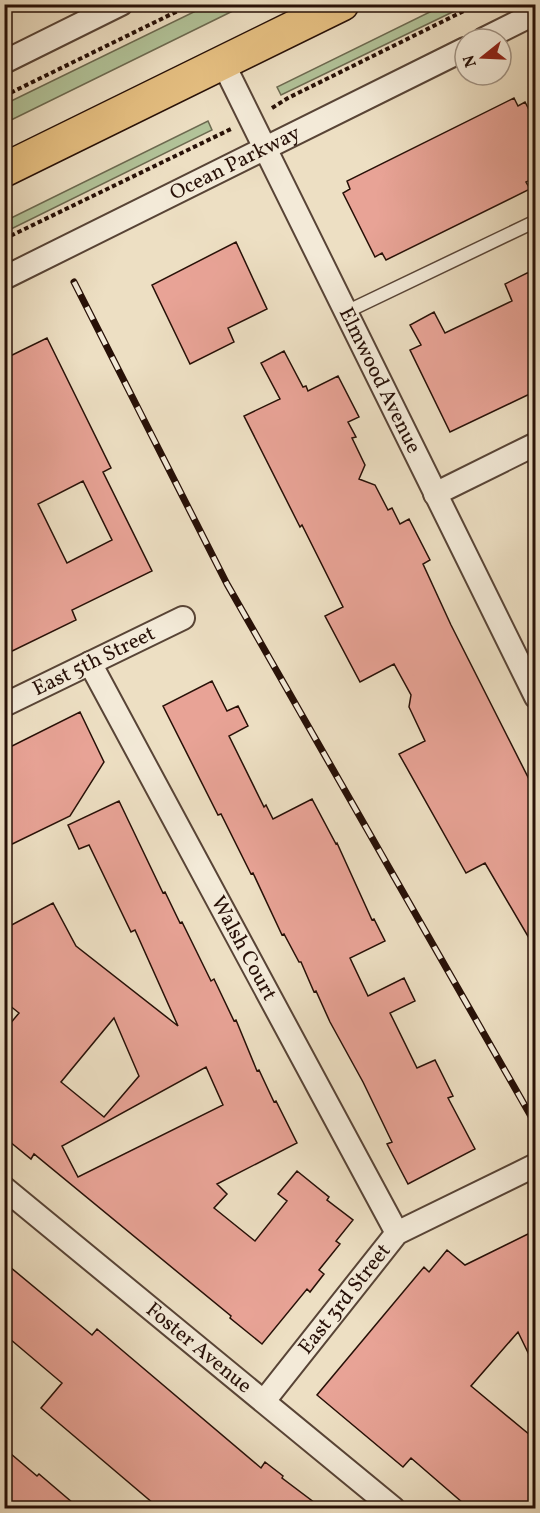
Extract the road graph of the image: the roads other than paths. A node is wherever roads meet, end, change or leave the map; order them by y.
1 (121, 4) edge
2 (342, 4) edge
3 (536, 14) edge
4 (509, 27) edge
5 (453, 55) edge
6 (4, 62) edge
7 (223, 63) junction
8 (265, 149) junction
9 (4, 170) edge
10 (536, 221) edge
11 (4, 278) edge
12 (346, 312) junction
13 (536, 444) edge
14 (435, 494) junction
15 (183, 618) dead end
16 (90, 663) junction
17 (536, 697) edge
18 (4, 705) edge
19 (529, 1168) edge
20 (6, 1192) edge
21 (397, 1233) junction
22 (264, 1401) junction
23 (393, 1509) edge

1 - 6 street
2 - 7 main road
3 - 4 street
5 - 8 street, Ocean Parkway
7 - 8 street, Elmwood Avenue
7 - 9 main road
8 - 11 street, Ocean Parkway
8 - 12 street, Elmwood Avenue
10 - 12 lane
12 - 14 street, Elmwood Avenue
13 - 14 street
14 - 17 street, Elmwood Avenue
15 - 16 street, East 5th Street
16 - 18 street, East 5th Street
16 - 21 street, Walsh Court
19 - 21 street, East 3rd Street
20 - 22 street, Foster Avenue
21 - 22 street, East 3rd Street
22 - 23 street, Foster Avenue

